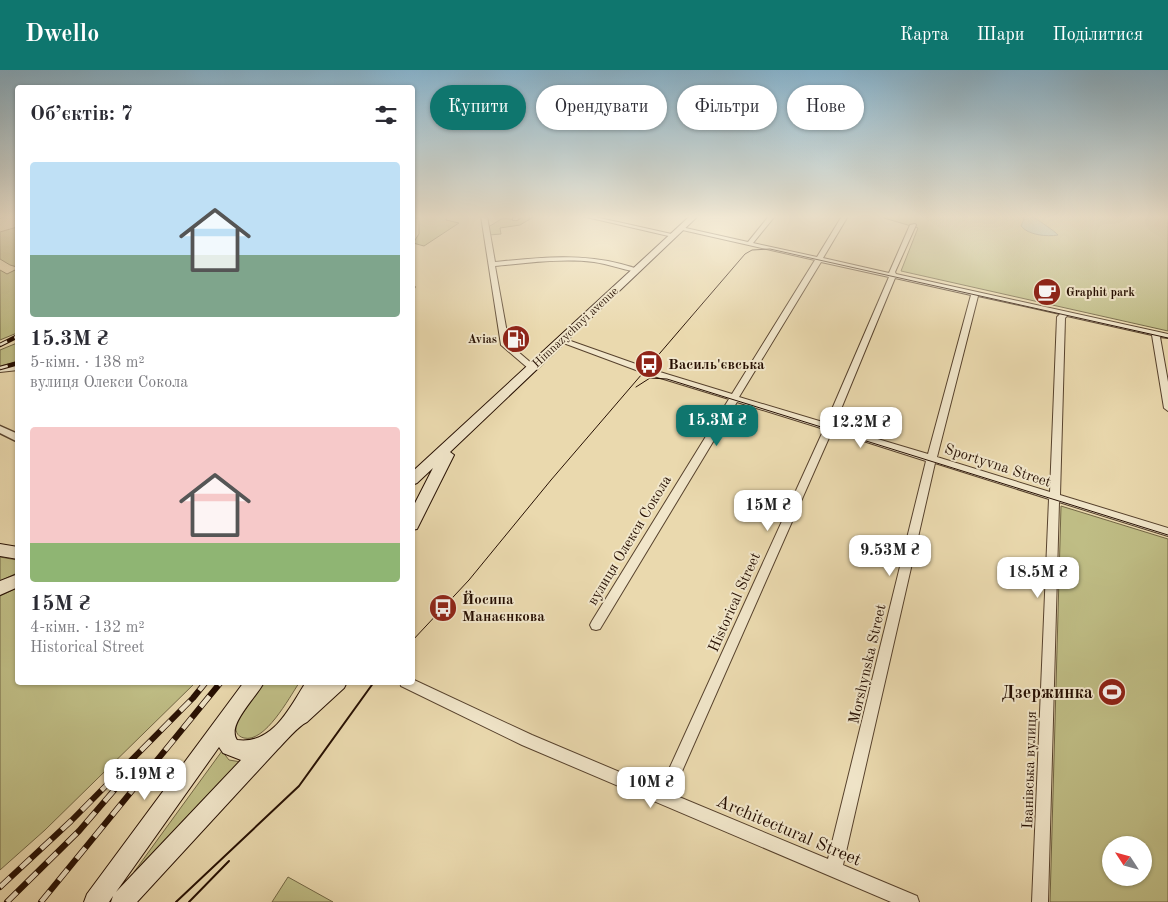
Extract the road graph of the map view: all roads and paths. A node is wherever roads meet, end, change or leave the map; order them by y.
1 (490, 255) edge
2 (652, 255) edge
3 (802, 255) edge
4 (820, 255) edge
5 (900, 255) edge
6 (818, 258) junction
7 (492, 264) junction
8 (636, 270) junction
9 (893, 275) junction
10 (975, 293) junction
11 (1067, 313) junction
12 (1156, 333) junction
13 (1168, 336) edge
14 (562, 341) junction
15 (15, 367) edge
16 (532, 367) junction
17 (0, 370) edge
18 (733, 397) junction
19 (1168, 408) edge
20 (829, 427) junction
21 (0, 429) edge
22 (15, 437) edge
23 (457, 439) junction
24 (931, 458) junction
25 (415, 477) edge
26 (1055, 498) junction
27 (415, 519) edge
28 (1168, 532) edge
29 (0, 550) edge
30 (15, 552) edge
31 (15, 581) edge
32 (0, 588) edge
33 (596, 625) dead end
34 (253, 685) edge
35 (315, 685) edge
36 (335, 685) edge
37 (412, 685) edge
38 (225, 723) junction
39 (287, 728) junction
40 (270, 744) junction
41 (663, 798) junction
42 (834, 868) junction
43 (95, 902) edge
44 (122, 902) edge
45 (911, 902) edge
46 (1040, 902) edge

1 - 7 street
2 - 8 main road, Himnazychnyi avenue
3 - 6 street
4 - 6 street, вулиця Олекси Сокола
5 - 9 street, Historical Street
6 - 9 street
6 - 18 street, вулиця Олекси Сокола
7 - 8 street
7 - 16 street
8 - 14 main road, Himnazychnyi avenue
9 - 10 street
9 - 20 street, Historical Street
10 - 11 street
10 - 24 street, Morshynska Street
11 - 12 street
11 - 26 street, Іванівська вулиця
12 - 13 street
12 - 19 street
14 - 16 main road, Himnazychnyi avenue
14 - 18 street, Sportyvna Street
15 - 17 street
16 - 23 main road, Himnazychnyi avenue
18 - 20 street, Sportyvna Street
18 - 33 street, вулиця Олекси Сокола
20 - 24 street, Sportyvna Street
20 - 41 street, Historical Street
21 - 22 street
23 - 25 main road, Himnazychnyi avenue
23 - 27 main road, Himnazychnyi avenue
24 - 26 street, Sportyvna Street
24 - 42 street, Morshynska Street
26 - 28 street, Sportyvna Street
26 - 46 street, Іванівська вулиця
29 - 30 main road
31 - 32 main road
34 - 38 main road
35 - 39 main road
36 - 39 main road
37 - 41 street, Architectural Street
38 - 40 main road
38 - 43 main road
39 - 40 main road
40 - 44 main road
41 - 42 street, Architectural Street
42 - 45 street, Architectural Street

